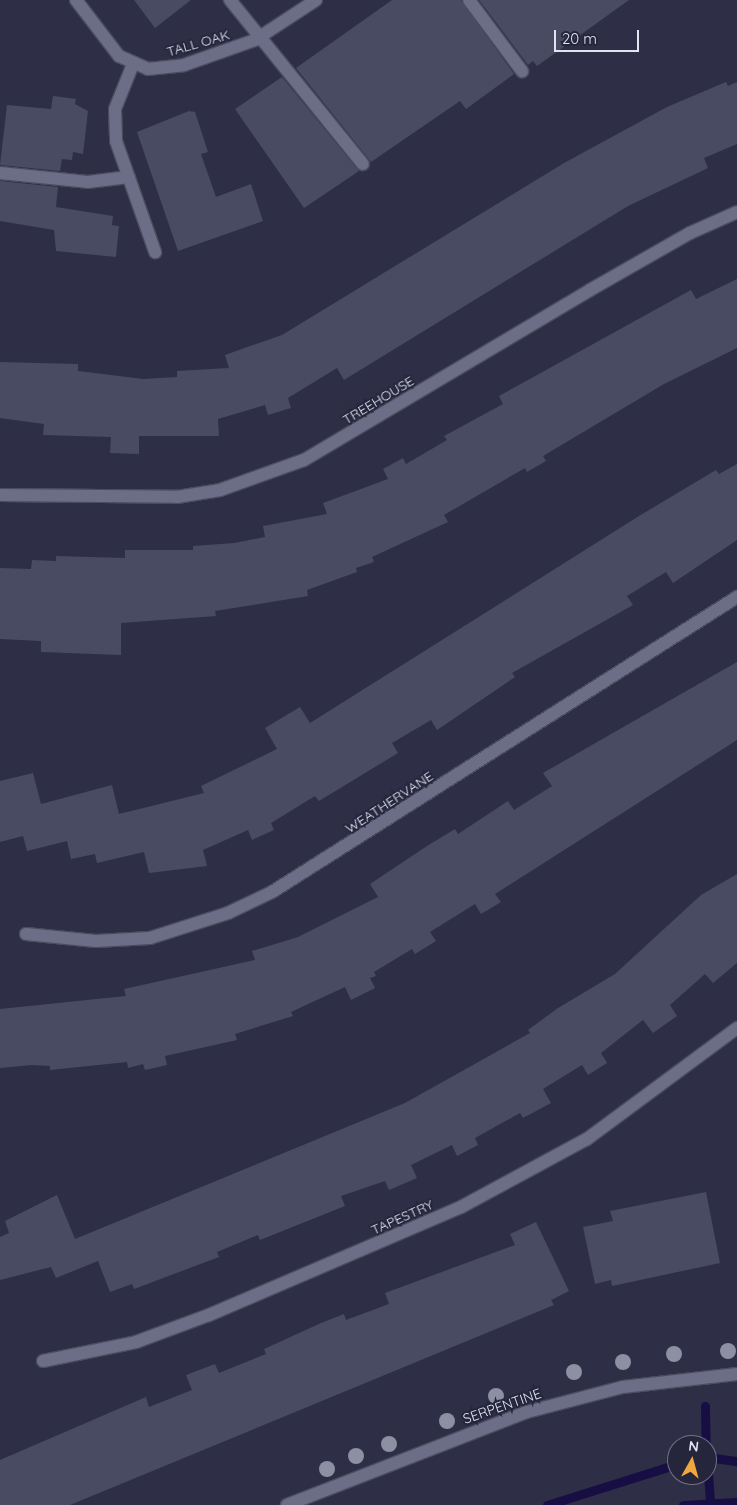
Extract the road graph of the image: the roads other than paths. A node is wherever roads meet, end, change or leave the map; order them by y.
1 (76, 0) edge
2 (230, 0) edge
3 (316, 0) edge
4 (469, 0) edge
5 (260, 38) junction
6 (133, 64) junction
7 (522, 71) dead end
8 (362, 164) dead end
9 (0, 173) edge
10 (129, 177) junction
11 (737, 212) edge
12 (155, 252) dead end
13 (0, 495) edge
14 (737, 597) edge
15 (26, 934) dead end
16 (737, 1028) edge
17 (43, 1361) dead end
18 (737, 1374) edge
19 (287, 1505) edge

1 - 6 street, TALL OAK
2 - 5 street
3 - 5 street, TALL OAK
4 - 7 street
5 - 6 street, TALL OAK
5 - 8 street
6 - 10 street
9 - 10 street
10 - 12 street
11 - 13 street, TREEHOUSE
14 - 15 street, WEATHERVANE
16 - 17 street, TAPESTRY
18 - 19 street, SERPENTINE

